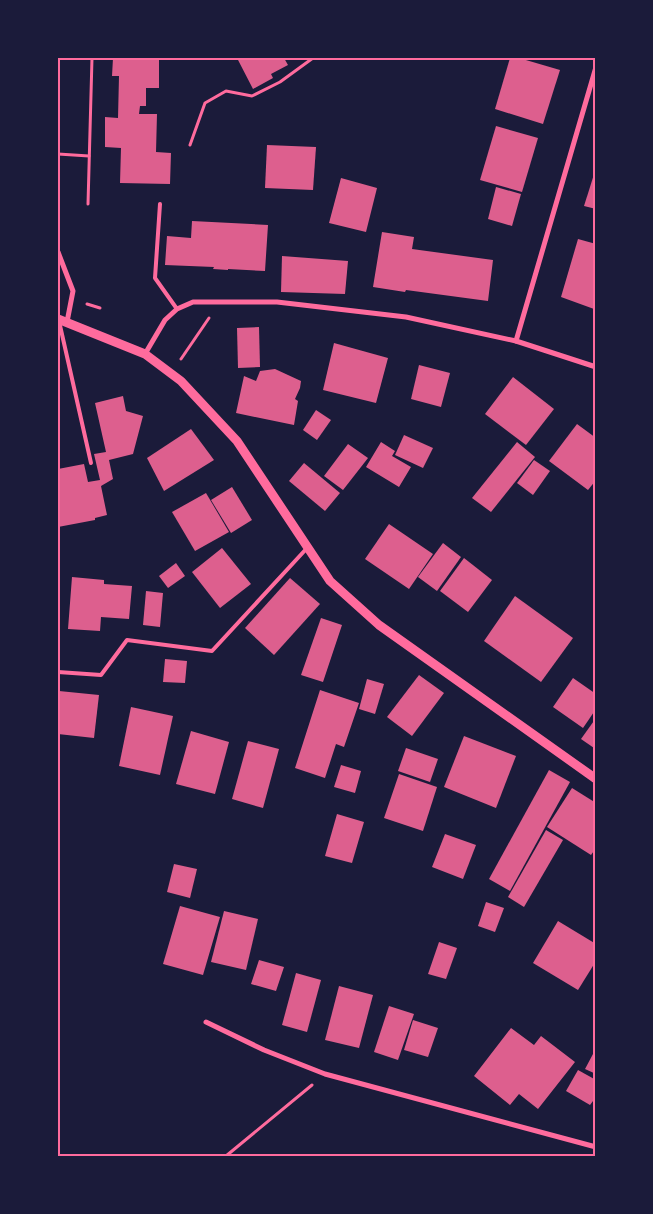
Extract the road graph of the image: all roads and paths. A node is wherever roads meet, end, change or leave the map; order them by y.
1 (92, 58) edge
2 (313, 58) edge
3 (596, 67) edge
4 (190, 145) dead end
5 (58, 154) edge
6 (89, 156) junction
7 (88, 204) dead end
8 (160, 204) dead end
9 (58, 252) edge
10 (220, 302) junction
11 (177, 309) junction
12 (61, 320) edge
13 (516, 342) junction
14 (145, 354) junction
15 (596, 367) edge
16 (171, 374) junction
17 (90, 463) dead end
18 (308, 547) junction
19 (58, 672) edge
20 (596, 779) edge
21 (206, 1022) dead end
22 (325, 1074) junction
23 (596, 1147) edge
24 (226, 1156) edge

1 - 6 path
2 - 4 path
3 - 13 street
5 - 6 path
6 - 7 path
8 - 11 lane
9 - 12 street
10 - 11 street
10 - 13 street
10 - 16 path
11 - 14 street
12 - 14 street
12 - 17 lane
13 - 15 street
14 - 16 street
16 - 18 street
18 - 19 lane
18 - 20 street
21 - 22 street
22 - 23 street
22 - 24 path

